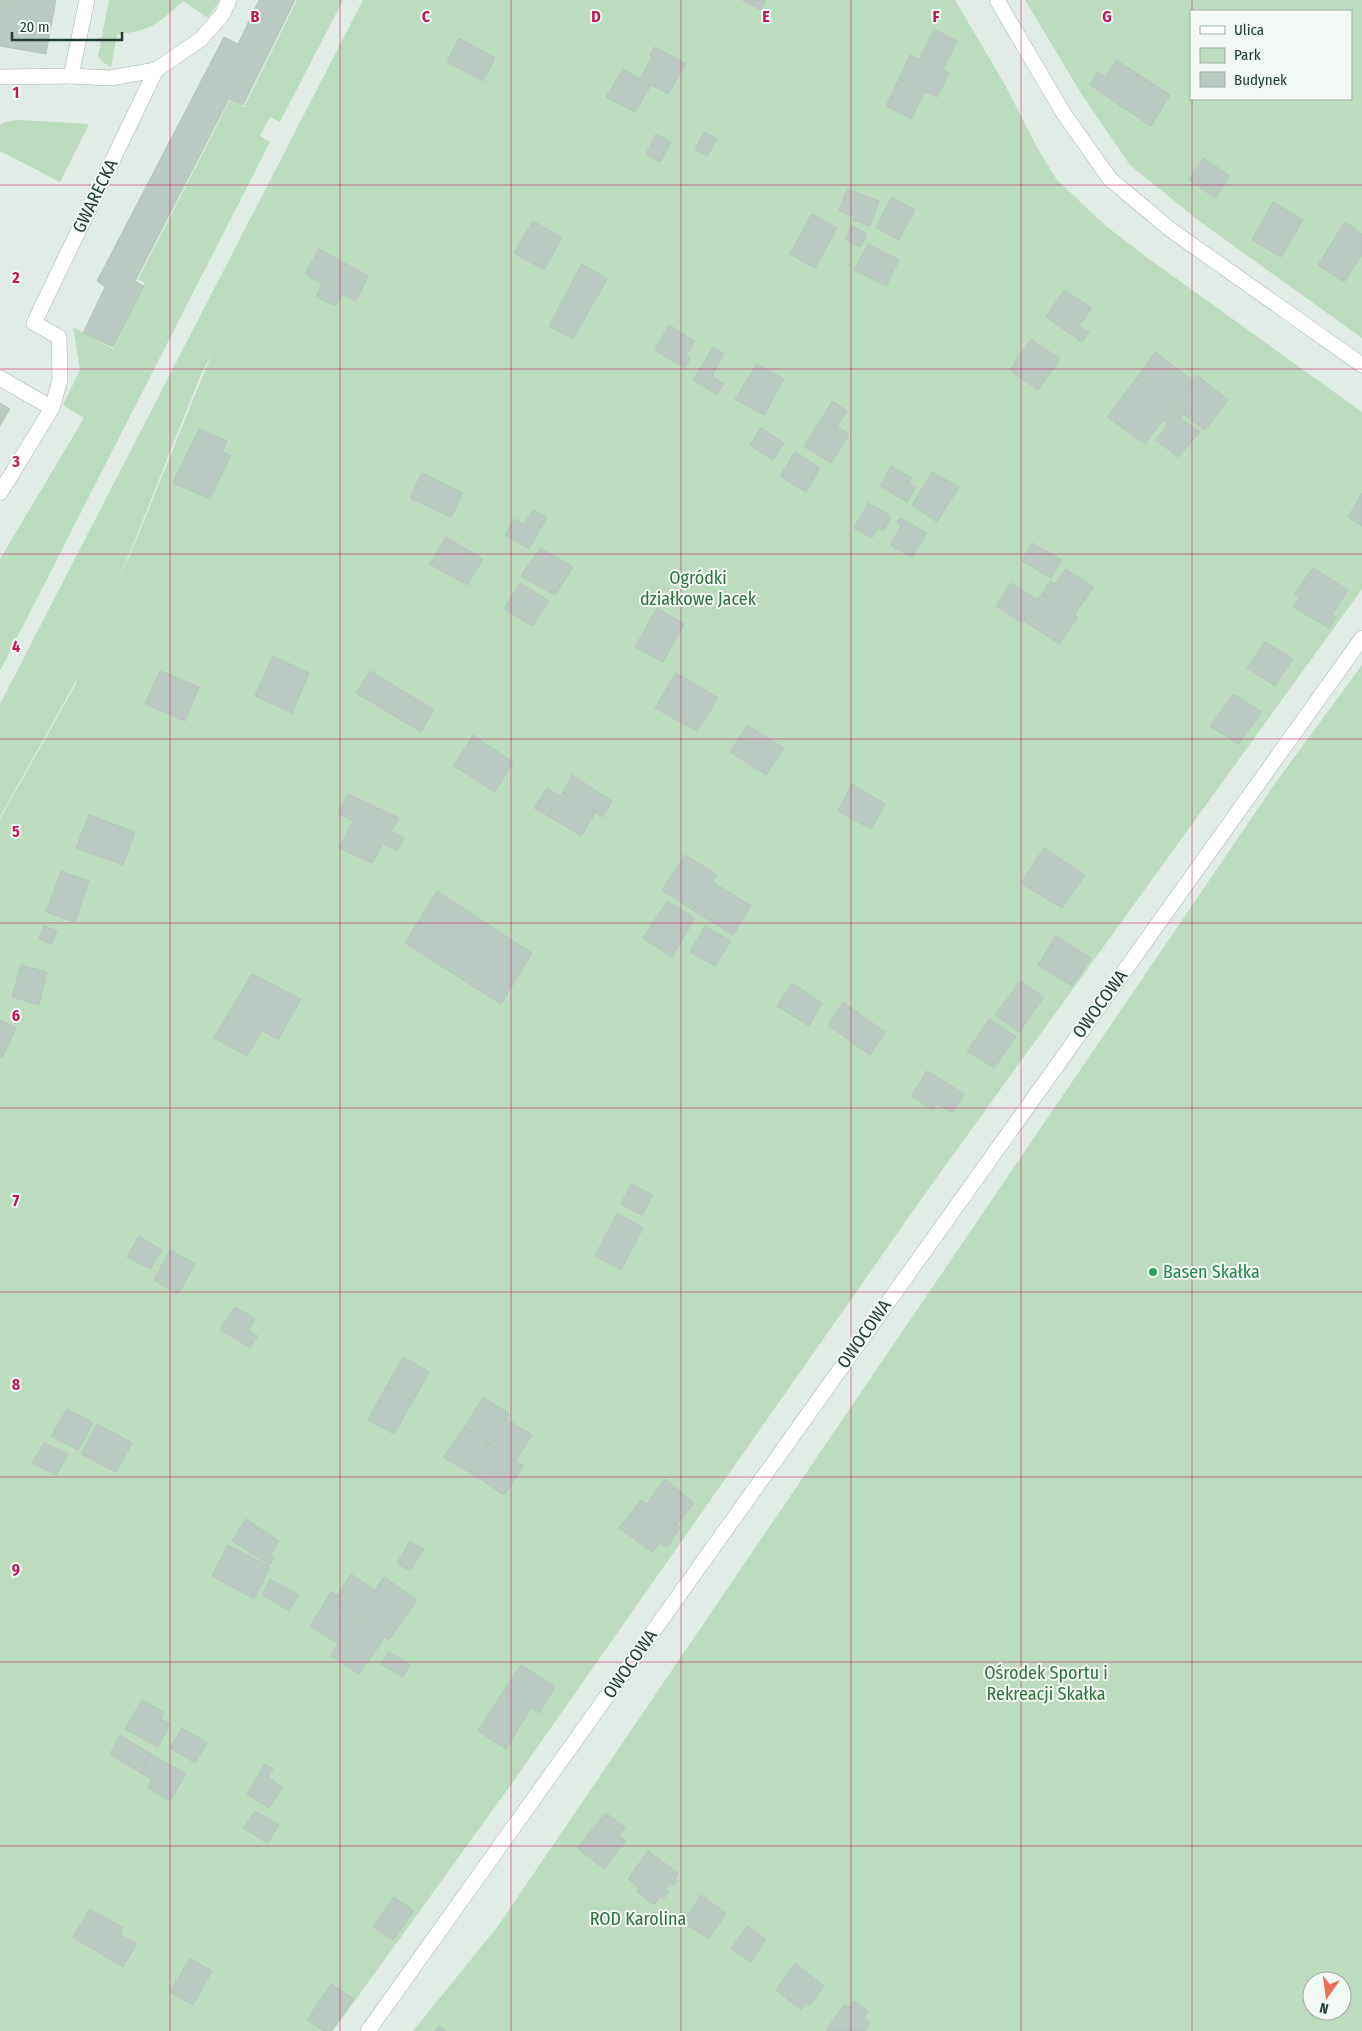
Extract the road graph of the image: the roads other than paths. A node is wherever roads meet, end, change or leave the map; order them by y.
1 (87, 0) edge
2 (229, 0) edge
3 (997, 0) edge
4 (156, 70) junction
5 (71, 76) junction
6 (0, 77) edge
7 (1362, 365) edge
8 (0, 378) edge
9 (52, 408) junction
10 (0, 493) edge
11 (1362, 638) edge
12 (368, 2031) edge

1 - 5 street
2 - 4 street, GWARECKA
3 - 7 street
4 - 5 street, GWARECKA
4 - 9 street, GWARECKA
5 - 6 street, GWARECKA
8 - 9 street
9 - 10 street
11 - 12 street, OWOCOWA

